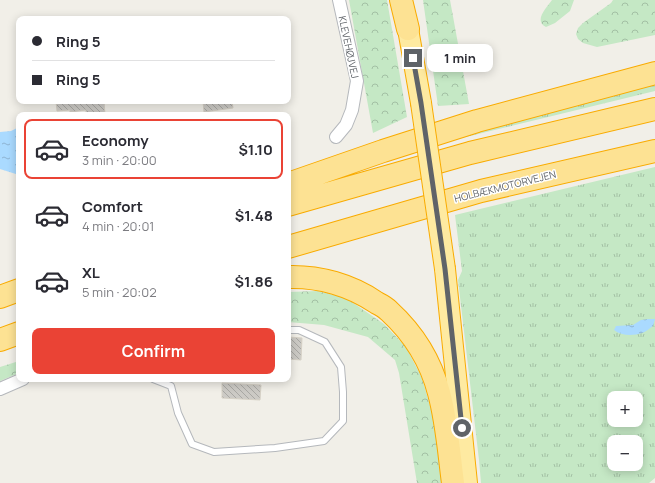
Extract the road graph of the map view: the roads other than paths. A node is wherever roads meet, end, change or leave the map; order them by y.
1 (339, 0) edge
2 (401, 0) edge
3 (405, 0) edge
4 (408, 29) junction
5 (655, 73) edge
6 (655, 109) edge
7 (336, 137) dead end
8 (655, 151) edge
9 (291, 183) edge
10 (291, 204) edge
11 (291, 246) edge
12 (291, 277) edge
13 (16, 291) edge
14 (0, 297) edge
15 (291, 330) edge
16 (16, 334) edge
17 (0, 340) edge
18 (16, 382) edge
19 (161, 382) edge
20 (0, 389) edge
21 (453, 483) edge
22 (467, 483) edge

1 - 7 street, KLEVEHØJVEJ
2 - 4 highway
3 - 4 highway
4 - 22 highway, bridge
5 - 9 highway
6 - 10 highway
8 - 11 highway, HOLBÆKMOTORVEJEN
12 - 21 highway
13 - 14 highway
15 - 19 lane
16 - 17 highway
18 - 20 street

